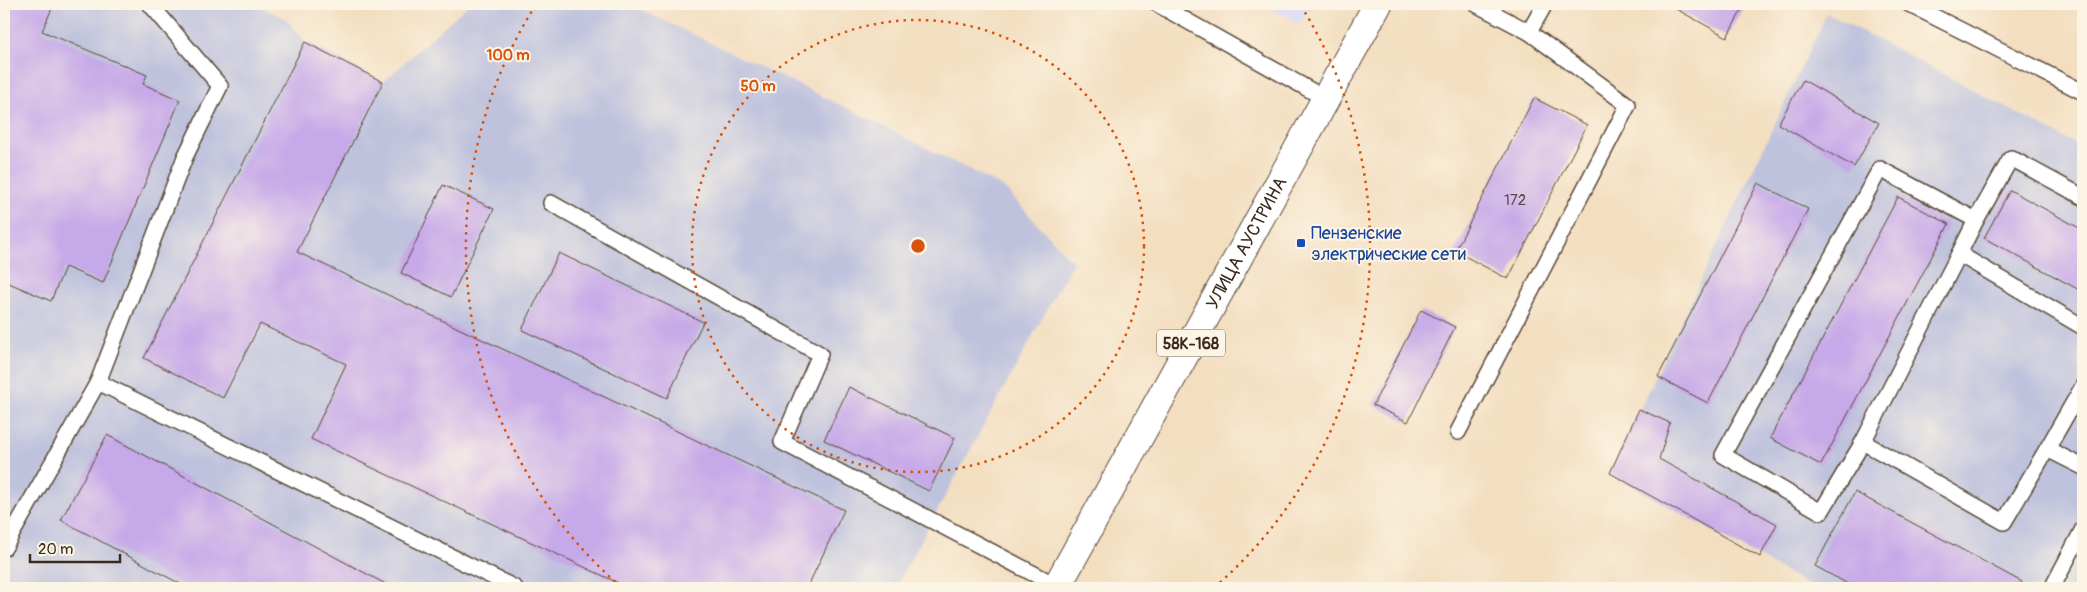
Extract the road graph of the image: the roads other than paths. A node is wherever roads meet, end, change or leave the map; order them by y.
1 (150, 4) edge
2 (1157, 4) edge
3 (1378, 4) edge
4 (1476, 4) edge
5 (1545, 4) edge
6 (1908, 4) edge
7 (1529, 32) junction
8 (2083, 92) edge
9 (1326, 99) junction
10 (2083, 196) edge
11 (551, 203) dead end
12 (1976, 220) junction
13 (1959, 254) junction
14 (2083, 327) edge
15 (98, 382) junction
16 (2083, 386) edge
17 (1458, 432) dead end
18 (1863, 442) junction
19 (2047, 448) junction
20 (2083, 467) edge
21 (2083, 529) edge
22 (4, 548) edge
23 (1056, 587) edge
24 (515, 588) edge
25 (2052, 588) edge

1 - 15 lane
2 - 9 lane
3 - 9 main road, УЛИЦА АУСТРИНА / 58К-168
4 - 7 lane
5 - 7 lane
6 - 8 lane
7 - 17 lane
9 - 23 main road, УЛИЦА АУСТРИНА / 58К-168
10 - 12 lane
11 - 23 lane
12 - 13 lane
12 - 18 lane
13 - 14 lane
13 - 18 lane
15 - 22 lane
15 - 24 lane
16 - 19 lane
18 - 19 lane
19 - 20 lane
21 - 25 lane

